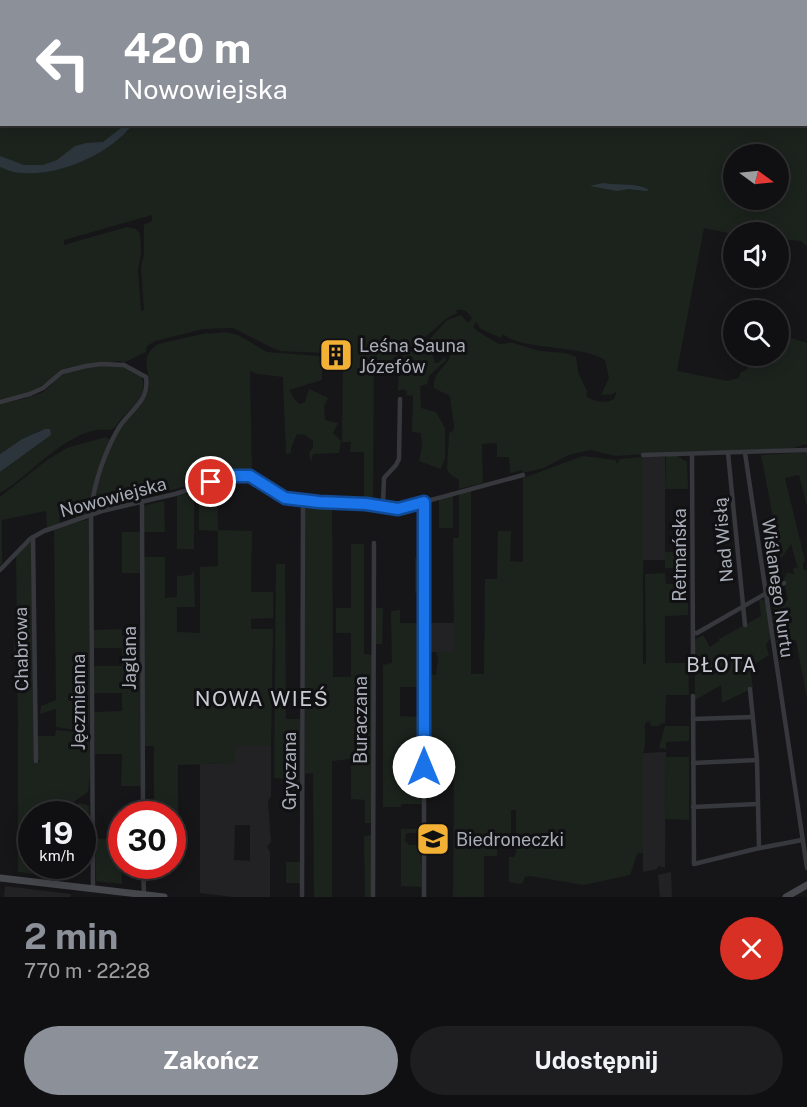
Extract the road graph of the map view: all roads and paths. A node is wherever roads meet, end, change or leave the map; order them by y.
1 (400, 399) dead end
2 (0, 402) edge
3 (807, 450) edge
4 (728, 453) junction
5 (745, 453) junction
6 (692, 454) junction
7 (643, 455) dead end
8 (523, 475) dead end
9 (142, 501) junction
10 (303, 501) junction
11 (424, 502) junction
12 (383, 506) junction
13 (91, 515) junction
14 (33, 537) junction
15 (374, 543) dead end
16 (0, 570) edge
17 (784, 583) dead end
18 (765, 593) junction
19 (743, 608) junction
20 (745, 625) dead end
21 (693, 633) junction
22 (693, 657) dead end
23 (750, 689) dead end
24 (693, 696) dead end
25 (753, 717) junction
26 (693, 719) junction
27 (757, 760) junction
28 (36, 761) dead end
29 (693, 764) junction
30 (143, 801) edge
31 (758, 804) junction
32 (693, 807) junction
33 (802, 840) junction
34 (759, 848) junction
35 (807, 868) edge
36 (0, 878) edge
37 (143, 879) edge
38 (807, 885) edge
39 (93, 889) junction
40 (144, 895) junction
41 (164, 897) edge
42 (302, 897) edge
43 (373, 897) edge
44 (424, 897) edge
45 (786, 897) edge

1 - 12 street
2 - 13 street, Jęczmienna
3 - 5 street
4 - 5 street
4 - 6 street
4 - 19 street, Nad Wisłą
5 - 18 street, Wiślanego Nurtu
6 - 7 street
6 - 21 street, Retmańska
8 - 11 street, Nowowiejska
9 - 10 street, Nowowiejska
9 - 13 street, Nowowiejska
9 - 30 street, Jaglana
10 - 12 street, Nowowiejska
10 - 42 street, Gryczana
11 - 12 street, Nowowiejska
11 - 44 street
13 - 14 street, Nowowiejska
13 - 39 street, Jęczmienna
14 - 16 street, Nowowiejska
14 - 28 street, Chabrowa
15 - 43 street, Buraczana
17 - 18 street
18 - 19 street
18 - 33 street, Wiślanego Nurtu
19 - 20 street, Nad Wisłą
19 - 21 street
21 - 22 street, Retmańska
23 - 25 street
24 - 26 street
25 - 26 street
25 - 27 street
26 - 29 street
27 - 29 street
27 - 31 street
29 - 32 street
31 - 32 street
31 - 34 street
32 - 34 street
33 - 34 street
33 - 35 street, Wiślanego Nurtu
36 - 39 main road
37 - 40 street
38 - 45 main road
39 - 40 main road
40 - 41 main road

